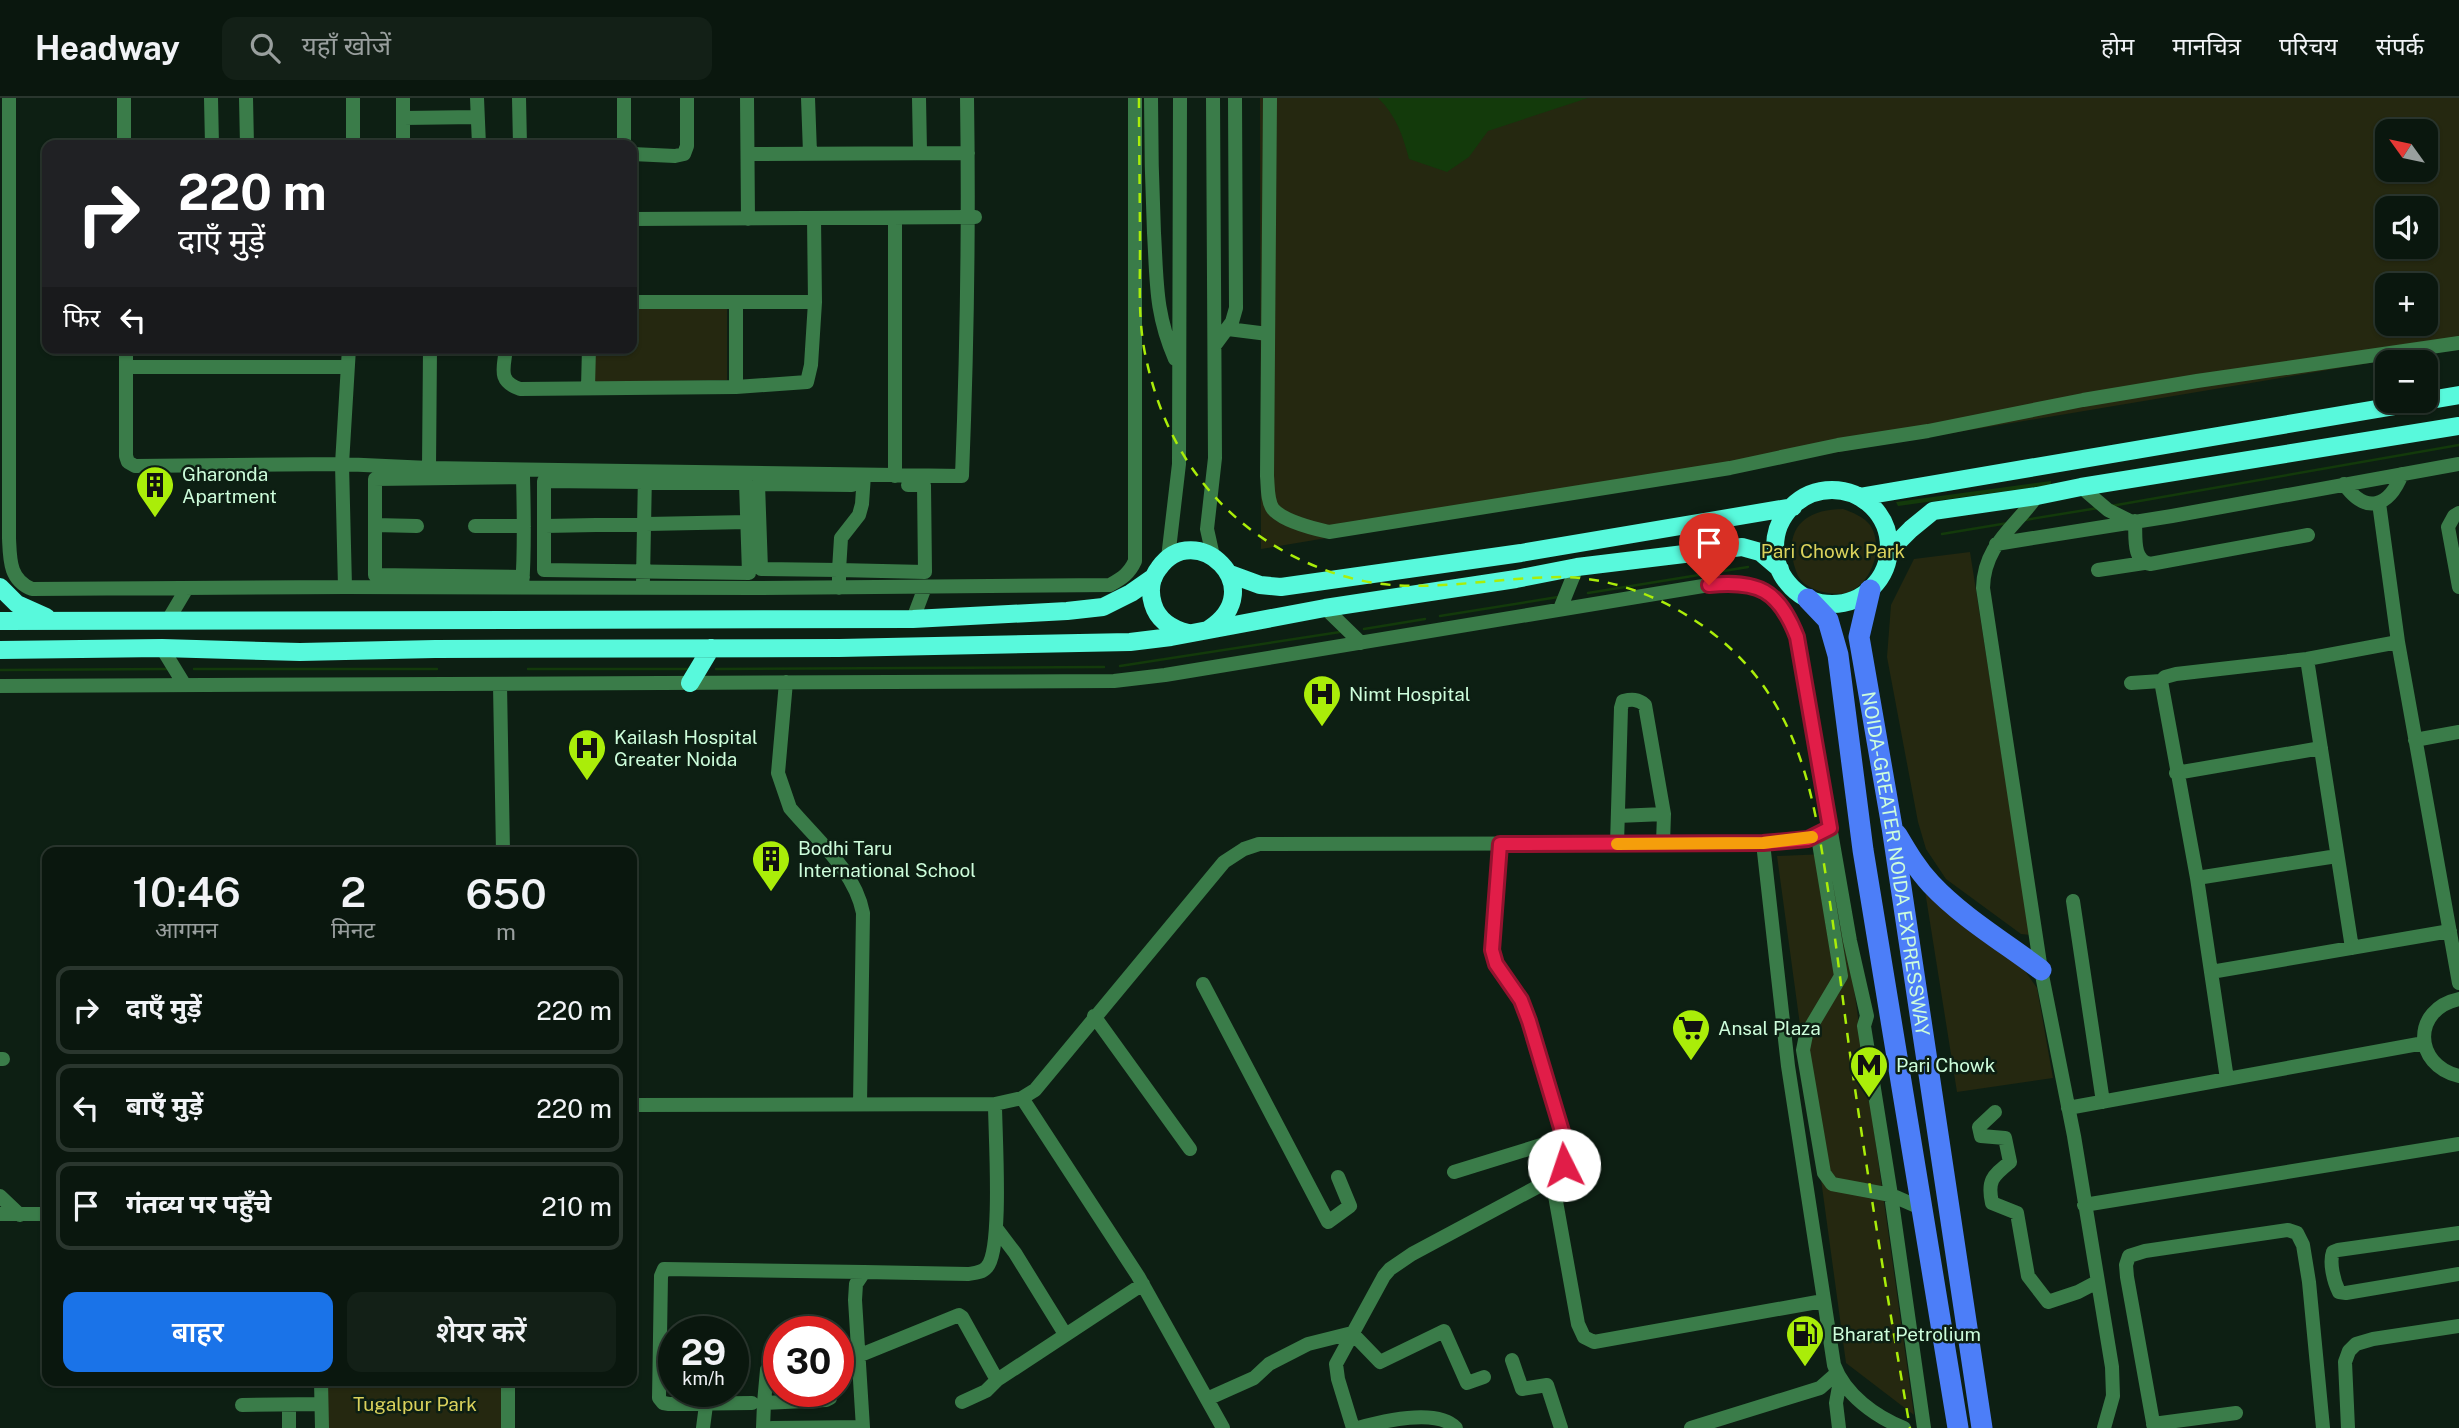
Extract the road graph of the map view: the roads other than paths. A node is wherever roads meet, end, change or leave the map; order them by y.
1 (9, 98) edge
2 (124, 98) edge
3 (211, 98) edge
4 (246, 98) edge
5 (353, 98) edge
6 (403, 98) edge
7 (477, 98) edge
8 (519, 98) edge
9 (624, 98) edge
10 (687, 98) edge
11 (747, 98) edge
12 (808, 98) edge
13 (919, 98) edge
14 (967, 98) edge
15 (1135, 98) edge
16 (1151, 98) edge
17 (1180, 98) edge
18 (1213, 98) edge
19 (1234, 98) edge
20 (1270, 98) edge
21 (477, 117) junction
22 (403, 118) junction
23 (124, 140) edge
24 (212, 140) edge
25 (247, 140) edge
26 (353, 140) edge
27 (403, 140) edge
28 (479, 140) edge
29 (520, 140) edge
30 (624, 140) edge
31 (919, 151) junction
32 (810, 153) junction
33 (968, 153) junction
34 (637, 154) edge
35 (748, 154) junction
36 (972, 217) junction
37 (814, 218) junction
38 (895, 218) junction
39 (637, 219) edge
40 (748, 219) junction
41 (637, 302) edge
42 (736, 302) junction
43 (816, 302) junction
44 (1227, 329) junction
45 (1268, 334) junction
46 (2459, 343) edge
47 (1215, 345) junction
48 (126, 354) edge
49 (349, 354) edge
50 (430, 354) edge
51 (506, 354) edge
52 (589, 354) edge
53 (1177, 364) junction
54 (348, 366) junction
55 (126, 367) junction
56 (588, 387) junction
57 (736, 387) junction
58 (2459, 395) edge
59 (5, 406) edge
60 (2459, 425) edge
61 (342, 464) junction
62 (2459, 464) edge
63 (429, 468) junction
64 (2402, 474) junction
65 (645, 476) junction
66 (895, 476) junction
67 (864, 480) junction
68 (2344, 484) junction
69 (2081, 487) junction
70 (1859, 497) junction
71 (2032, 503) junction
72 (2379, 503) junction
73 (1793, 507) junction
74 (2459, 513) edge
75 (748, 522) junction
76 (2133, 522) junction
77 (644, 524) junction
78 (375, 525) junction
79 (417, 526) dead end
80 (475, 526) dead end
81 (524, 526) junction
82 (545, 526) junction
83 (2308, 535) dead end
84 (2001, 539) junction
85 (1889, 551) junction
86 (1213, 555) junction
87 (1168, 558) junction
88 (2144, 563) junction
89 (1577, 567) junction
90 (1780, 569) junction
91 (839, 570) junction
92 (2098, 570) dead end
93 (644, 572) junction
94 (1230, 574) junction
95 (1154, 577) junction
96 (374, 581) junction
97 (523, 582) junction
98 (0, 587) edge
99 (345, 587) junction
100 (925, 587) junction
101 (2459, 587) edge
102 (187, 588) junction
103 (643, 588) junction
104 (839, 588) junction
105 (1870, 590) junction
106 (1808, 599) junction
107 (1325, 608) junction
108 (1560, 609) junction
109 (914, 619) junction
110 (59, 620) junction
111 (168, 620) junction
112 (0, 621) edge
113 (293, 621) junction
114 (1209, 629) junction
115 (1188, 633) junction
116 (2398, 642) junction
117 (1361, 643) junction
118 (162, 648) junction
119 (711, 648) junction
120 (0, 650) edge
121 (271, 651) junction
122 (2307, 659) junction
123 (2161, 681) junction
124 (786, 682) junction
125 (690, 683) junction
126 (2131, 683) dead end
127 (184, 684) junction
128 (500, 685) junction
129 (0, 686) edge
130 (2459, 732) edge
131 (2415, 740) junction
132 (2321, 748) junction
133 (2176, 773) junction
134 (1664, 814) junction
135 (1618, 816) junction
136 (1892, 827) junction
137 (1830, 828) junction
138 (1813, 841) junction
139 (1664, 843) junction
140 (1763, 843) junction
141 (1500, 844) junction
142 (1617, 844) junction
143 (503, 847) edge
144 (1833, 849) junction
145 (2337, 856) junction
146 (2197, 878) junction
147 (2073, 901) dead end
148 (2450, 932) junction
149 (2352, 948) junction
150 (2041, 970) junction
151 (2211, 972) junction
152 (2459, 983) edge
153 (1203, 984) dead end
154 (1888, 999) junction
155 (2459, 999) edge
156 (1094, 1016) junction
157 (1867, 1016) junction
158 (2424, 1044) junction
159 (1803, 1049) junction
160 (1786, 1051) junction
161 (2459, 1076) edge
162 (2227, 1079) junction
163 (1021, 1098) junction
164 (2103, 1102) junction
165 (860, 1104) junction
166 (995, 1104) junction
167 (637, 1105) edge
168 (2068, 1108) junction
169 (1995, 1112) dead end
170 (1564, 1138) junction
171 (2459, 1144) edge
172 (1190, 1149) dead end
173 (1454, 1172) dead end
174 (1338, 1177) dead end
175 (1552, 1179) junction
176 (1832, 1184) junction
177 (1806, 1192) junction
178 (1891, 1195) junction
179 (0, 1196) edge
180 (2084, 1205) junction
181 (1922, 1208) junction
182 (0, 1214) edge
183 (42, 1214) edge
184 (20, 1215) junction
185 (996, 1228) junction
186 (2459, 1233) edge
187 (864, 1272) junction
188 (2459, 1274) edge
189 (2097, 1282) junction
190 (1143, 1284) junction
191 (1823, 1301) junction
192 (660, 1316) edge
193 (2459, 1326) edge
194 (1352, 1333) junction
195 (1065, 1334) junction
196 (858, 1356) junction
197 (1513, 1360) dead end
198 (1484, 1377) dead end
199 (1839, 1377) junction
200 (997, 1380) junction
201 (763, 1385) edge
202 (321, 1386) edge
203 (508, 1386) edge
204 (1207, 1399) junction
205 (962, 1402) dead end
206 (749, 1403) edge
207 (758, 1403) junction
208 (763, 1403) edge
209 (321, 1404) junction
210 (242, 1405) dead end
211 (289, 1405) junction
212 (706, 1407) edge
213 (2236, 1413) dead end
214 (2196, 1423) edge
215 (1886, 1424) edge
216 (2154, 1426) edge
217 (289, 1428) edge
218 (322, 1428) edge
219 (508, 1428) edge
220 (703, 1428) edge
221 (763, 1428) edge
222 (772, 1428) edge
223 (863, 1428) edge
224 (1223, 1428) edge
225 (1356, 1428) edge
226 (1456, 1428) edge
227 (1561, 1428) edge
228 (1691, 1428) edge
229 (1839, 1428) edge
230 (1904, 1428) edge
231 (1924, 1428) edge
232 (1958, 1428) edge
233 (1982, 1428) edge
234 (2104, 1428) edge
235 (2323, 1428) edge
236 (2348, 1428) edge

1 - 59 street
2 - 23 street
3 - 24 street
4 - 25 street
5 - 26 street
6 - 22 street
7 - 21 street
8 - 29 street
9 - 30 street
10 - 34 street
11 - 35 street
12 - 32 street
13 - 31 street
14 - 33 street
15 - 100 street
16 - 53 street
17 - 53 street
18 - 47 street
19 - 44 street
20 - 45 street
21 - 22 street
21 - 28 street
22 - 27 street
31 - 32 street
31 - 33 street
32 - 35 street
33 - 36 street
35 - 40 street
36 - 38 street
36 - 66 street
37 - 38 street
37 - 40 street
37 - 43 street
38 - 66 street
39 - 40 street
41 - 42 street
42 - 43 street
42 - 57 street
43 - 57 street
44 - 45 street
44 - 47 street
45 - 46 street
47 - 86 street
48 - 55 street
49 - 54 street
50 - 63 street
51 - 56 street
52 - 56 street
53 - 87 street
54 - 55 street
54 - 61 street
55 - 61 street
56 - 57 street
58 - 70 main road
59 - 102 street
60 - 69 main road
61 - 63 street
61 - 99 street
62 - 64 street
63 - 65 street
64 - 68 street
64 - 72 street
65 - 67 street
65 - 75 street
65 - 77 street
65 - 82 street
66 - 67 street
67 - 91 street
67 - 91 street
67 - 91 street
68 - 72 street
68 - 76 street
69 - 71 main road
69 - 76 street
70 - 73 main road
70 - 85 main road
71 - 84 street
71 - 85 main road
72 - 116 street
73 - 90 main road
73 - 94 main road
74 - 101 street
75 - 77 street
75 - 93 street
76 - 84 street
76 - 88 street
77 - 82 street
77 - 93 street
78 - 79 street
78 - 81 street
78 - 96 street
80 - 81 street
81 - 97 street
82 - 93 street
83 - 88 street
84 - 150 street
85 - 105 main road
86 - 87 main road
86 - 94 main road
87 - 95 main road
88 - 92 street
89 - 90 main road
89 - 107 main road
89 - 108 street
90 - 106 main road
91 - 104 street
93 - 103 street
94 - 114 main road
95 - 109 main road
95 - 115 main road
96 - 97 street
96 - 99 street
97 - 103 street
98 - 110 main road
99 - 102 street
100 - 104 street
100 - 109 street
102 - 111 street
103 - 104 street
105 - 106 main road
105 - 136 highway, NOIDA-GREATER NOIDA EXPRESSWAY
106 - 154 highway, NOIDA-GREATER NOIDA EXPRESSWAY
107 - 114 main road
107 - 117 street
108 - 117 street
108 - 137 street
109 - 113 main road
110 - 111 main road
110 - 112 main road
111 - 113 main road
113 - 121 main road
114 - 115 main road
115 - 119 main road
116 - 122 street
116 - 131 street
117 - 124 street
118 - 120 main road
118 - 121 main road
118 - 127 street
119 - 121 main road
119 - 125 main road
122 - 123 street
122 - 132 street
123 - 126 street
123 - 133 street
124 - 125 street
124 - 165 street
125 - 128 street
127 - 128 street
127 - 129 street
128 - 143 street
130 - 131 street
131 - 148 street
132 - 133 street
132 - 145 street
133 - 146 street
134 - 135 street
134 - 135 street
134 - 139 street
135 - 142 street
136 - 150 highway
136 - 233 highway, NOIDA-GREATER NOIDA EXPRESSWAY
137 - 138 street
137 - 144 street
138 - 140 street
138 - 144 street
138 - 159 street
139 - 140 street
139 - 142 street
140 - 160 street
141 - 142 street
141 - 156 street
141 - 170 street
144 - 157 street
145 - 146 street
145 - 149 street
146 - 151 street
147 - 164 street
148 - 149 street
148 - 152 street
149 - 151 street
150 - 168 street
151 - 162 street
153 - 174 street
154 - 157 street
154 - 181 highway, NOIDA-GREATER NOIDA EXPRESSWAY
155 - 158 street
156 - 163 street
156 - 172 street
157 - 178 street
158 - 161 street
158 - 162 street
159 - 160 street
159 - 176 street
160 - 177 street
162 - 164 street
163 - 166 street
163 - 190 street
164 - 168 street
165 - 166 street
165 - 167 street
166 - 185 street
168 - 180 street
169 - 189 street
170 - 173 street
170 - 175 street
171 - 180 street
175 - 191 street
175 - 194 street
176 - 177 street
176 - 178 street
177 - 191 street
178 - 181 street
178 - 231 street
179 - 184 street
180 - 189 street
181 - 232 highway, NOIDA-GREATER NOIDA EXPRESSWAY
182 - 184 street
183 - 184 street
185 - 187 street
185 - 195 street
186 - 188 street
187 - 192 street
187 - 196 street
189 - 234 street
190 - 195 street
190 - 204 street
191 - 199 street
193 - 236 street
194 - 198 street
194 - 204 street
194 - 225 street
195 - 200 street
196 - 200 street
196 - 223 street
197 - 227 street
199 - 215 street
199 - 228 street
199 - 229 street
200 - 205 street
201 - 207 street
202 - 209 street
203 - 219 street
204 - 224 street
206 - 207 street
207 - 208 street
207 - 221 street
209 - 211 street
209 - 218 street
210 - 211 street
211 - 217 street
212 - 220 street
213 - 214 street
214 - 216 street
215 - 230 street
216 - 235 street
222 - 223 street
225 - 226 street

